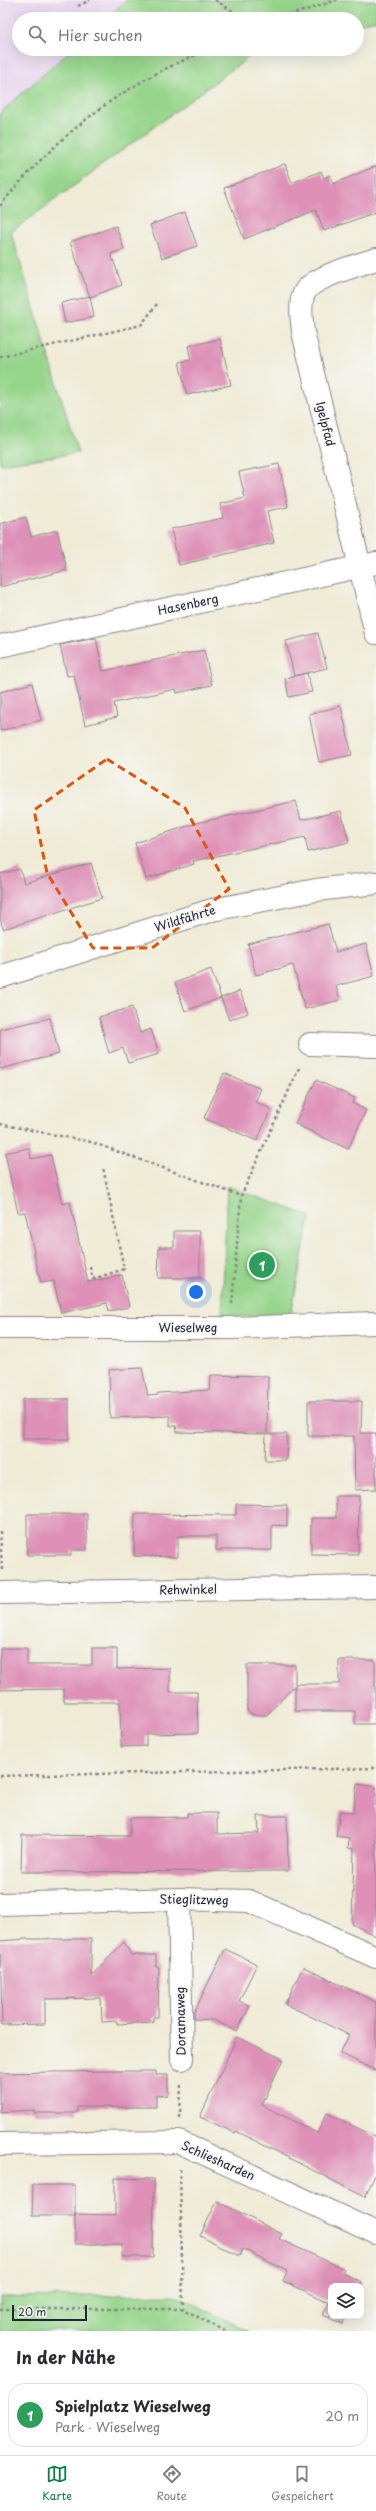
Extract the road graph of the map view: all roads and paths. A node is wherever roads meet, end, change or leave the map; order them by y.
1 (90, 0) edge
2 (215, 0) edge
3 (337, 0) edge
4 (78, 6) dead end
5 (234, 12) edge
6 (300, 12) edge
7 (195, 56) edge
8 (0, 206) edge
9 (376, 259) edge
10 (157, 304) dead end
11 (0, 356) edge
12 (368, 566) edge
13 (376, 633) edge
14 (0, 646) edge
15 (376, 883) edge
16 (0, 977) edge
17 (310, 1044) joint
18 (376, 1046) edge
19 (0, 1124) edge
20 (102, 1167) dead end
21 (241, 1196) junction
22 (90, 1267) dead end
23 (376, 1324) edge
24 (0, 1328) edge
25 (230, 1328) junction
26 (0, 1531) edge
27 (376, 1587) edge
28 (1, 1593) edge
29 (376, 1768) edge
30 (0, 1776) edge
31 (179, 1899) junction
32 (0, 1904) edge
33 (376, 1957) edge
34 (182, 2058) joint
35 (179, 2142) junction
36 (0, 2144) edge
37 (376, 2233) edge
38 (0, 2309) edge
39 (183, 2309) junction
40 (225, 2331) edge

1 - 4 path
2 - 5 path
3 - 6 path
7 - 8 path
9 - 12 street, Igelpfad
10 - 11 path
12 - 13 street, Igelpfad
12 - 14 street, Hasenberg
15 - 16 street, Wildfährte
17 - 18 street
17 - 21 path
19 - 21 path
20 - 22 path
21 - 25 path
23 - 25 street, Wieselweg
24 - 25 street, Wieselweg
26 - 28 path
27 - 28 street, Rehwinkel
29 - 30 path
31 - 32 street, Stieglitzweg
31 - 33 street, Stieglitzweg
31 - 34 street, Doramaweg
34 - 35 path, Doramaweg
35 - 36 street, Schliesharden
35 - 37 street, Schliesharden
35 - 39 path, Doramaweg
38 - 39 path
39 - 40 path

